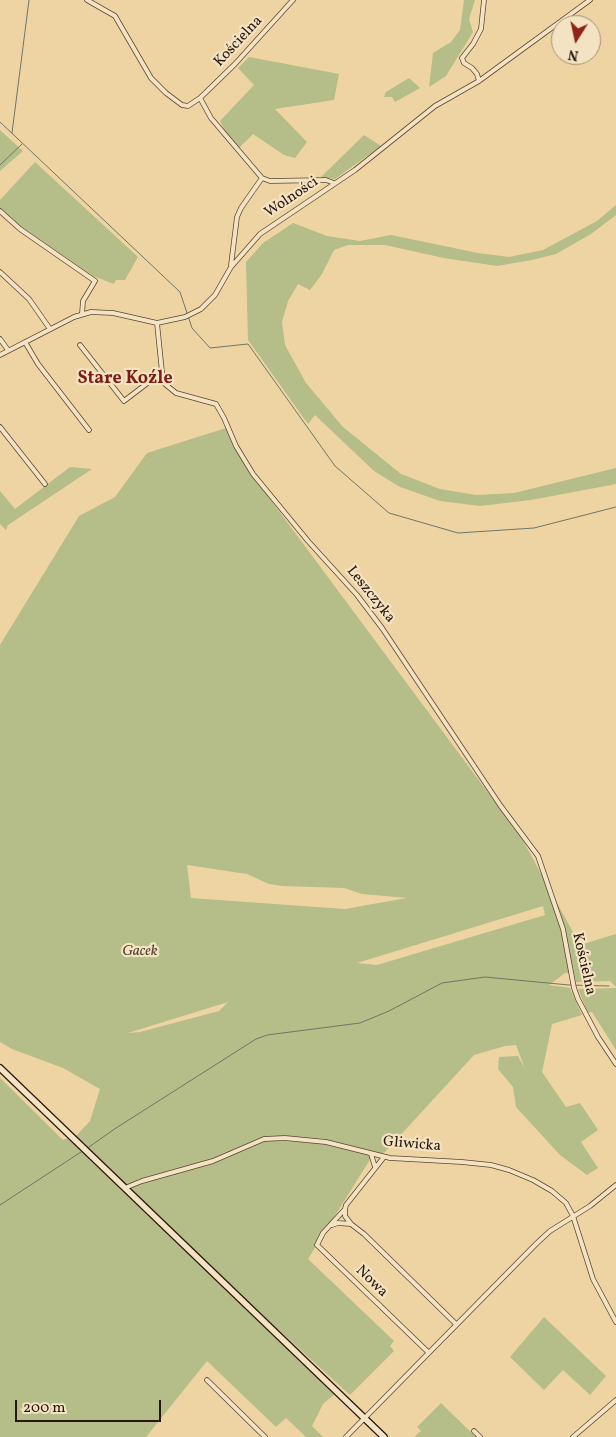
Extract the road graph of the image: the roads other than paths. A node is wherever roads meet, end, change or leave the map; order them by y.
1 (87, 0) edge
2 (293, 0) edge
3 (484, 0) edge
4 (590, 0) edge
5 (479, 81) junction
6 (200, 98) junction
7 (262, 178) junction
8 (334, 183) junction
9 (0, 211) edge
10 (231, 267) junction
11 (0, 272) edge
12 (82, 314) junction
13 (157, 323) junction
14 (50, 329) junction
15 (0, 339) edge
16 (25, 342) junction
17 (80, 345) dead end
18 (8, 350) junction
19 (0, 355) edge
20 (162, 372) junction
21 (0, 427) edge
22 (89, 430) dead end
23 (45, 484) dead end
24 (540, 862) joint
25 (616, 1064) edge
26 (0, 1068) edge
27 (371, 1154) junction
28 (384, 1157) junction
29 (375, 1167) junction
30 (616, 1185) edge
31 (125, 1188) junction
32 (344, 1209) junction
33 (573, 1216) junction
34 (351, 1224) junction
35 (332, 1225) junction
36 (616, 1322) edge
37 (456, 1324) junction
38 (428, 1352) junction
39 (207, 1380) dead end
40 (616, 1400) edge
41 (364, 1418) junction
42 (474, 1431) dead end
43 (264, 1437) edge
44 (346, 1437) edge
45 (384, 1437) edge
46 (480, 1437) edge
47 (574, 1437) edge

1 - 6 street
2 - 6 street, Kościelna
3 - 5 street
4 - 5 street, Wolności
5 - 8 street, Wolności
6 - 7 street
7 - 8 street
7 - 10 street
8 - 10 street, Wolności
9 - 12 street
10 - 13 street, Wolności
11 - 14 street
12 - 13 street, Wolności
12 - 14 street, Wolności
13 - 20 street, Leszczyka
14 - 16 street, Wolności
15 - 18 street
16 - 18 street, Wolności
16 - 22 street
17 - 20 street
18 - 19 street, Wolności
20 - 24 street, Leszczyka
21 - 23 street
24 - 25 street, Kościelna
26 - 31 main road
27 - 28 street, Gliwicka
27 - 29 street
27 - 31 street, Gliwicka
28 - 29 street, Nowa
28 - 33 street, Gliwicka
29 - 32 street, Nowa
30 - 33 street
31 - 41 main road
32 - 34 street, Nowa
32 - 35 street, Nowa
33 - 36 street, Gliwicka
33 - 37 street
34 - 35 street
34 - 37 street, Nowa
35 - 38 street, Nowa
37 - 38 street
38 - 41 street
39 - 43 street
40 - 47 street
41 - 44 street
41 - 45 main road
42 - 46 street

